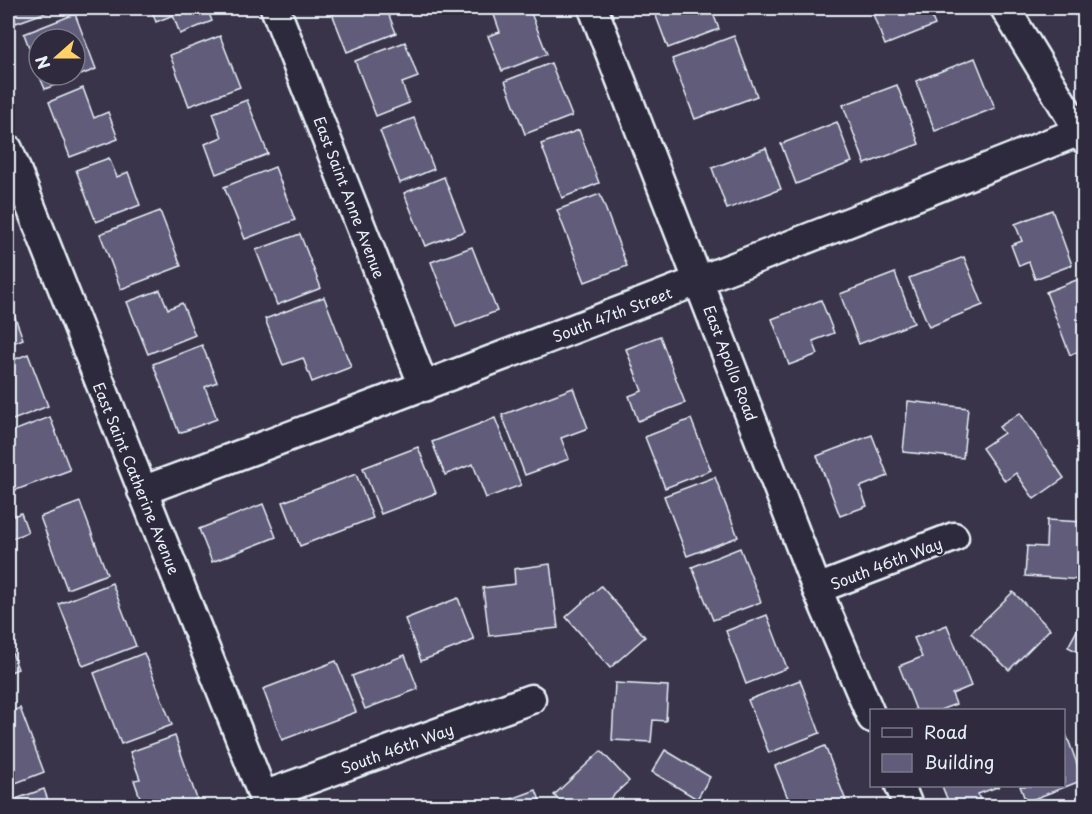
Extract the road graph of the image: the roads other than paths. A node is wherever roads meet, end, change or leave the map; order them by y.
1 (275, 8) edge
2 (592, 8) edge
3 (1005, 8) edge
4 (1082, 135) edge
5 (8, 149) edge
6 (699, 281) junction
7 (424, 387) junction
8 (142, 491) junction
9 (954, 537) dead end
10 (818, 589) junction
11 (531, 699) dead end
12 (870, 713) edge
13 (900, 787) edge
14 (265, 801) edge
15 (908, 807) edge

1 - 7 street, East Saint Anne Avenue
2 - 6 street, East Apollo Road
3 - 4 street
4 - 6 street, South 47th Street
5 - 8 street, East Saint Catherine Avenue
6 - 7 street, South 47th Street
6 - 10 street, East Apollo Road
7 - 8 street, South 47th Street
8 - 14 street, East Saint Catherine Avenue
9 - 10 street, South 46th Way
10 - 12 street, East Apollo Road
11 - 14 street, South 46th Way
13 - 15 street

